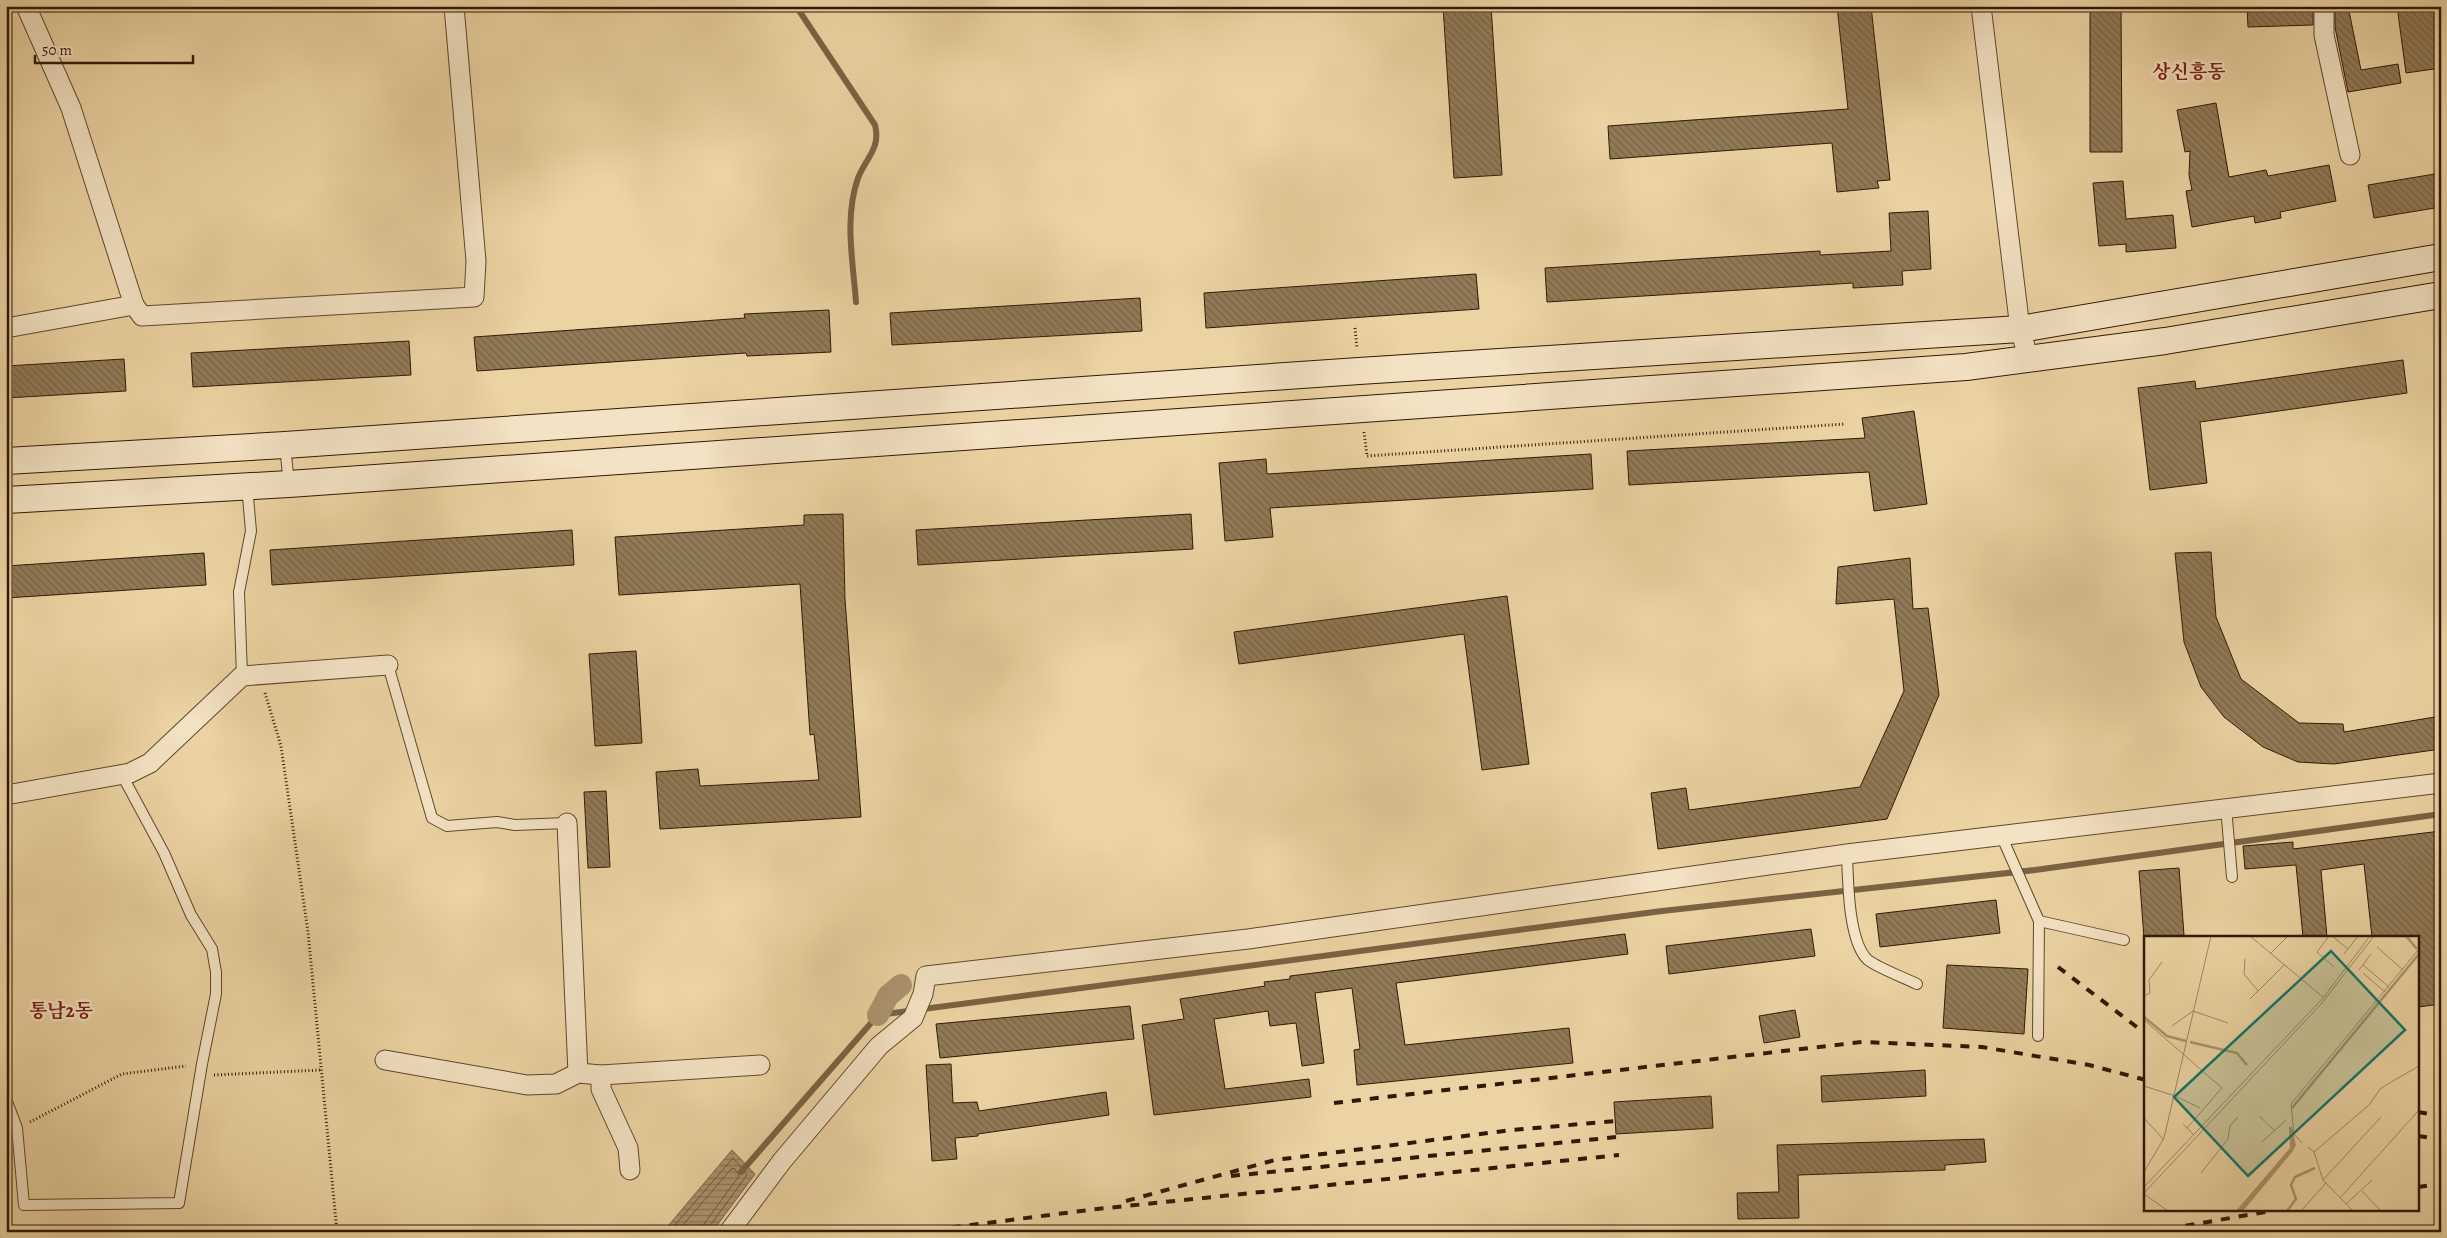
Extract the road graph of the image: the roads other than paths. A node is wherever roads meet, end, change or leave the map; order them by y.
1 (26, 6) edge
2 (454, 6) edge
3 (1981, 6) edge
4 (2324, 6) edge
5 (2350, 155) dead end
6 (2441, 257) edge
7 (2441, 295) edge
8 (134, 305) junction
9 (6, 328) edge
10 (2020, 329) junction
11 (2029, 360) junction
12 (285, 446) junction
13 (6, 461) edge
14 (289, 484) junction
15 (247, 486) junction
16 (6, 500) edge
17 (388, 665) joint
18 (250, 676) junction
19 (122, 775) junction
20 (2441, 783) edge
21 (6, 795) edge
22 (2227, 814) junction
23 (567, 823) joint
24 (2003, 841) junction
25 (1847, 854) junction
26 (2232, 877) dead end
27 (2039, 922) junction
28 (2124, 940) dead end
29 (1917, 984) dead end
30 (2038, 1036) dead end
31 (385, 1060) dead end
32 (760, 1065) dead end
33 (578, 1073) junction
34 (601, 1076) junction
35 (6, 1099) edge
36 (630, 1170) dead end
37 (729, 1232) edge

1 - 8 street
2 - 8 street
3 - 10 street
4 - 5 street
6 - 10 main road
7 - 11 main road
8 - 9 street
10 - 11 street
10 - 12 main road
11 - 14 main road
12 - 13 main road
12 - 14 lane
14 - 15 main road
15 - 16 main road
15 - 18 lane
17 - 18 street
17 - 23 lane
18 - 19 street
19 - 21 street
19 - 35 lane
20 - 22 street
22 - 24 street
22 - 26 lane
23 - 33 street
24 - 25 street
24 - 27 lane
25 - 29 lane
25 - 37 street
27 - 28 lane
27 - 30 lane
31 - 33 street
32 - 34 street
33 - 34 street
34 - 36 street

